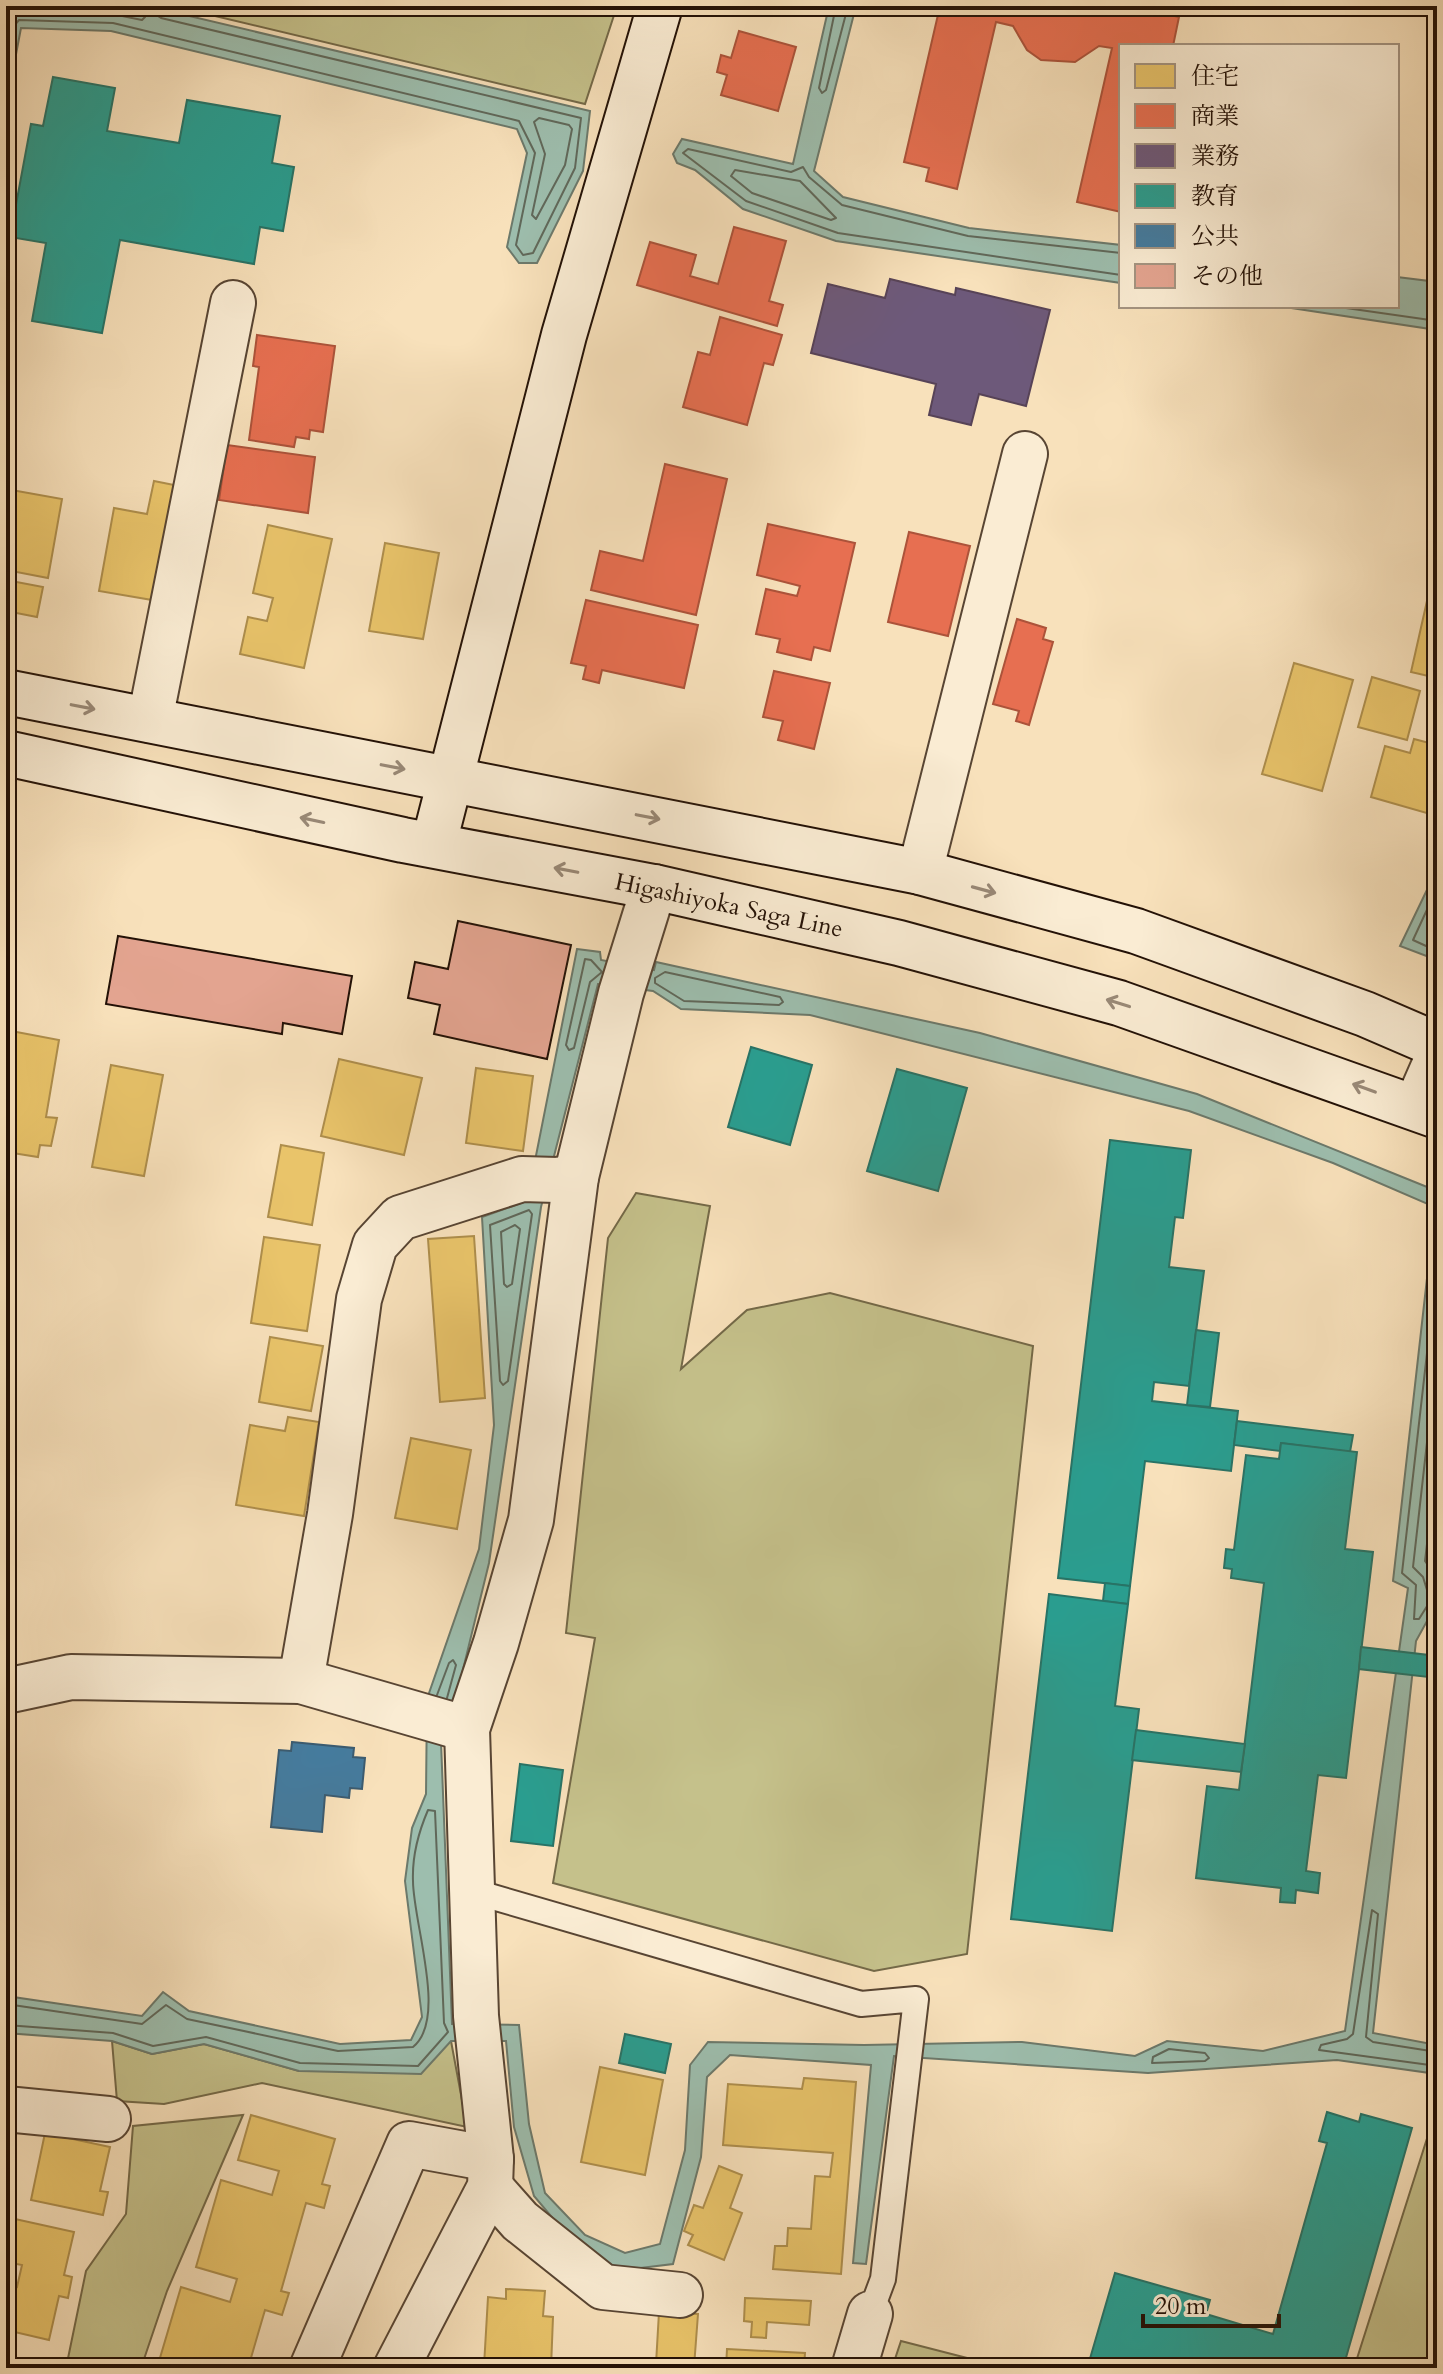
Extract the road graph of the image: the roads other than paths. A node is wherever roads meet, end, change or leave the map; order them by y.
1 (660, 6) edge
2 (233, 303) dead end
3 (1025, 454) dead end
4 (6, 692) edge
5 (150, 720) junction
6 (6, 753) edge
7 (450, 778) junction
8 (434, 843) junction
9 (920, 872) junction
10 (654, 887) junction
11 (1437, 1045) edge
12 (1437, 1059) edge
13 (1427, 1111) edge
14 (551, 1179) junction
15 (301, 1681) junction
16 (6, 1691) edge
17 (447, 1723) junction
18 (472, 1891) junction
19 (6, 2109) edge
20 (108, 2119) dead end
21 (490, 2173) junction
22 (680, 2295) dead end
23 (870, 2314) joint
24 (312, 2368) edge
25 (396, 2368) edge
26 (854, 2368) edge

1 - 7 street
2 - 5 street
3 - 9 street
4 -> 5 street
5 -> 7 street
8 -> 6 street, Higashiyoka Saga Line
7 - 8 street
7 -> 9 street
10 -> 8 street, Higashiyoka Saga Line
9 -> 11 street
13 -> 10 street, Higashiyoka Saga Line
10 - 14 street
12 - 13 street
14 - 15 street
14 - 17 street
15 - 16 street
15 - 17 street
17 - 18 street
18 - 21 street
18 - 23 lane
19 - 20 street
21 - 22 street
21 - 24 street
21 - 25 street
23 - 26 street

